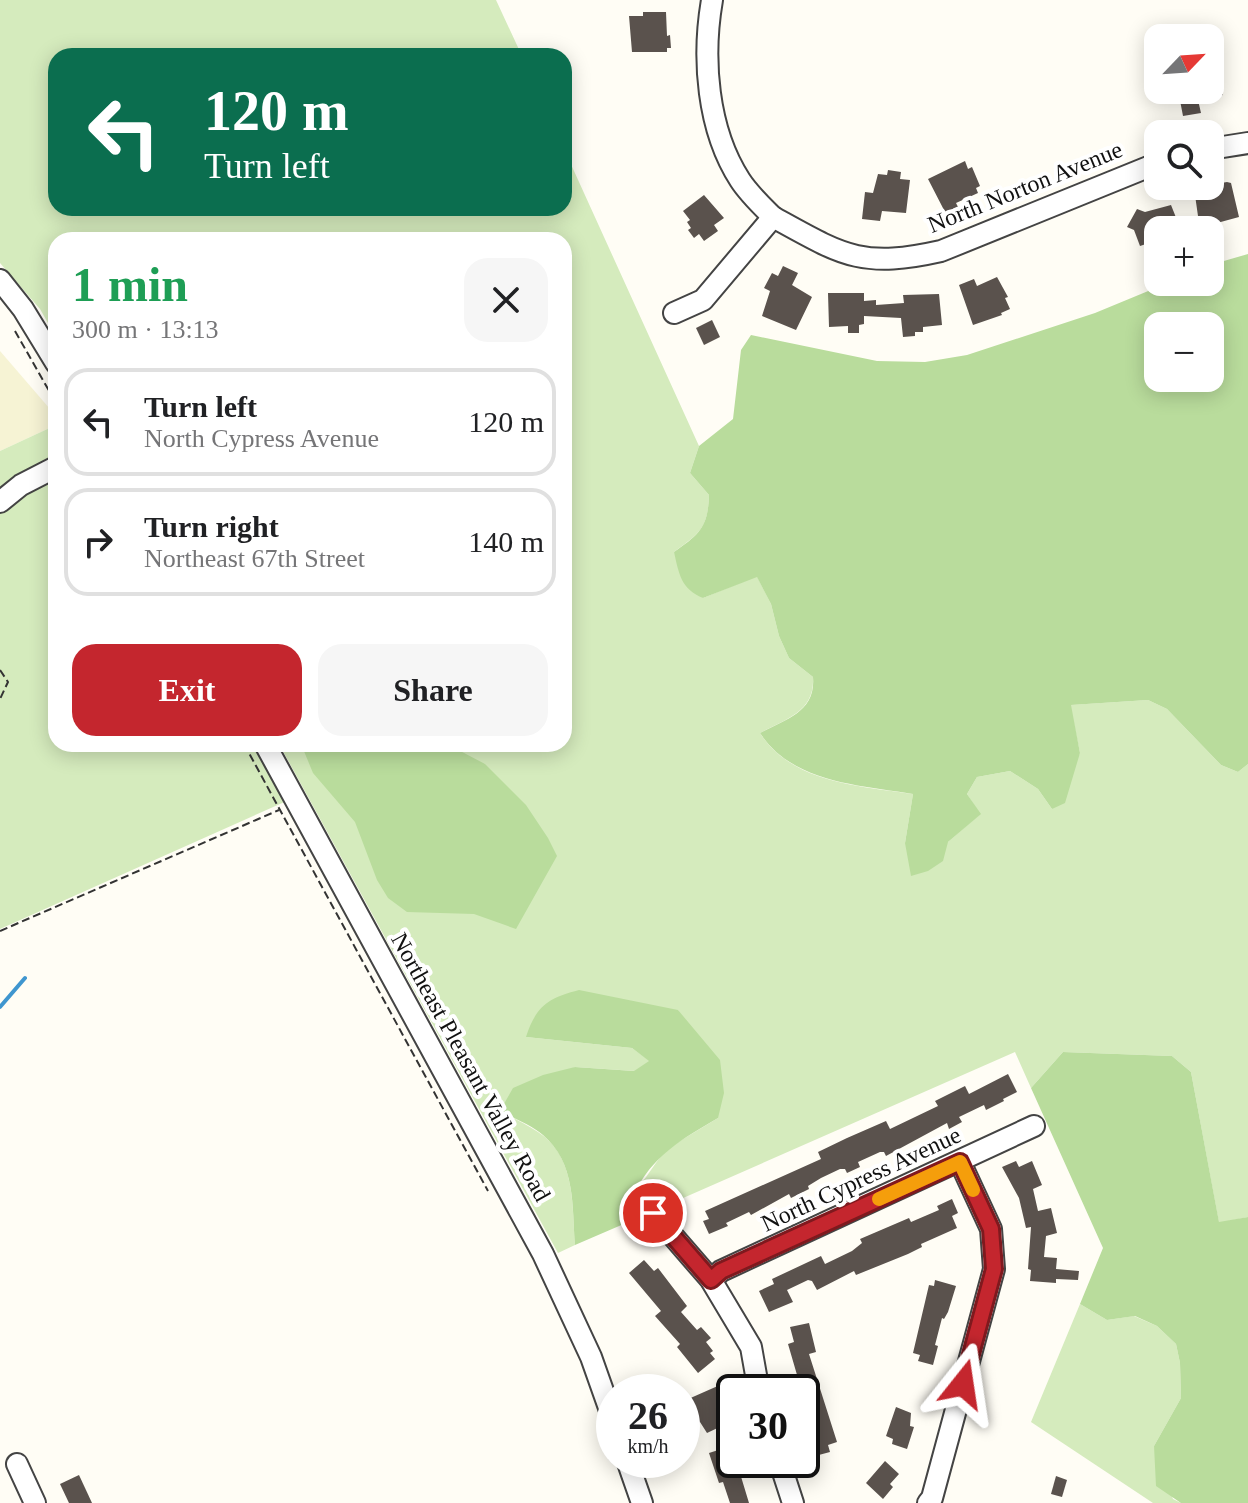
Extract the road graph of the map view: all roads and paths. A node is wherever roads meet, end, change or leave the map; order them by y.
1 (712, 0) edge
2 (1248, 143) edge
3 (1224, 147) edge
4 (1144, 169) edge
5 (773, 217) junction
6 (0, 280) edge
7 (674, 313) dead end
8 (9, 319) dead end
9 (48, 350) edge
10 (48, 389) edge
11 (48, 471) edge
12 (0, 502) edge
13 (0, 670) edge
14 (0, 699) edge
15 (248, 752) edge
16 (269, 752) edge
17 (280, 810) junction
18 (0, 931) edge
19 (1034, 1126) dead end
20 (960, 1162) junction
21 (493, 1199) dead end
22 (653, 1213) dead end
23 (711, 1280) junction
24 (756, 1374) edge
25 (596, 1378) edge
26 (17, 1464) dead end
27 (627, 1478) edge
28 (785, 1478) edge
29 (935, 1501) edge
30 (35, 1503) edge
31 (642, 1503) edge
32 (793, 1503) edge

1 - 5 street
2 - 3 street
4 - 5 street, North Norton Avenue
5 - 7 street
6 - 9 street
8 - 10 path
11 - 12 street
13 - 14 path
15 - 17 path
16 - 25 street, Northeast Pleasant Valley Road
17 - 18 path
17 - 21 path
19 - 20 street, North Cypress Avenue
20 - 23 street, North Cypress Avenue
20 - 29 street
22 - 23 street
23 - 24 street
26 - 30 street
27 - 31 street
28 - 32 street

